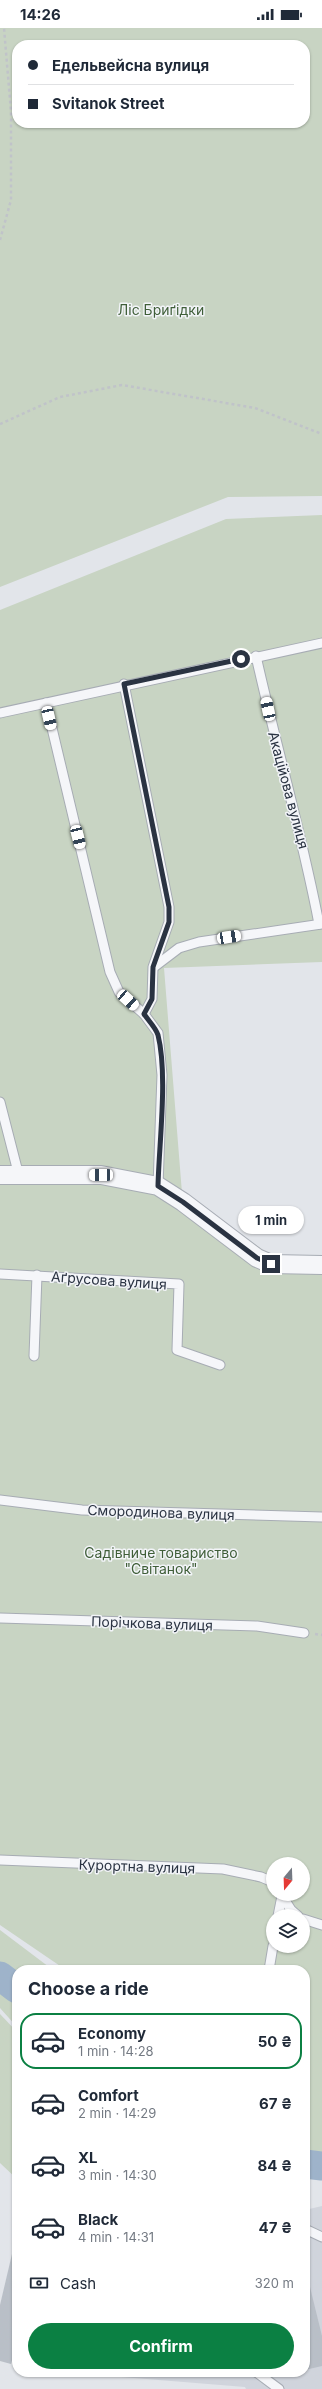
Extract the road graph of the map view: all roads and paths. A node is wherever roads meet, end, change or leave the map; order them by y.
1 (4, 28) edge
2 (0, 240) edge
3 (0, 424) edge
4 (322, 434) edge
5 (322, 643) edge
6 (256, 656) junction
7 (124, 684) junction
8 (46, 703) junction
9 (0, 713) edge
10 (321, 924) edge
11 (153, 967) junction
12 (144, 1014) junction
13 (0, 1102) edge
14 (0, 1175) edge
15 (19, 1176) junction
16 (158, 1186) junction
17 (322, 1265) edge
18 (0, 1274) edge
19 (37, 1275) junction
20 (34, 1356) dead end
21 (220, 1365) dead end
22 (0, 1500) edge
23 (322, 1517) edge
24 (0, 1618) edge
25 (304, 1633) dead end
26 (0, 1860) edge
27 (266, 1879) edge
28 (310, 1921) edge
29 (322, 1925) edge
30 (272, 1953) edge
31 (270, 1965) edge
32 (310, 2231) edge
33 (322, 2237) edge
34 (263, 2377) edge
35 (279, 2389) edge

1 - 2 path
3 - 4 path
5 - 6 lane
6 - 7 lane
6 - 10 lane, Акаційова вулиця
7 - 8 lane
7 - 11 lane
8 - 9 lane
8 - 12 lane
10 - 11 lane
11 - 12 lane
12 - 16 lane
13 - 15 lane
14 - 15 street
15 - 16 street
16 - 17 street
18 - 19 lane, Аґрусова вулиця
19 - 20 lane
19 - 21 lane, Аґрусова вулиця
22 - 23 lane, Смородинова вулиця
24 - 25 lane, Порічкова вулиця
26 - 27 lane, Курортна вулиця
28 - 29 lane
30 - 31 lane
32 - 33 lane
34 - 35 lane

